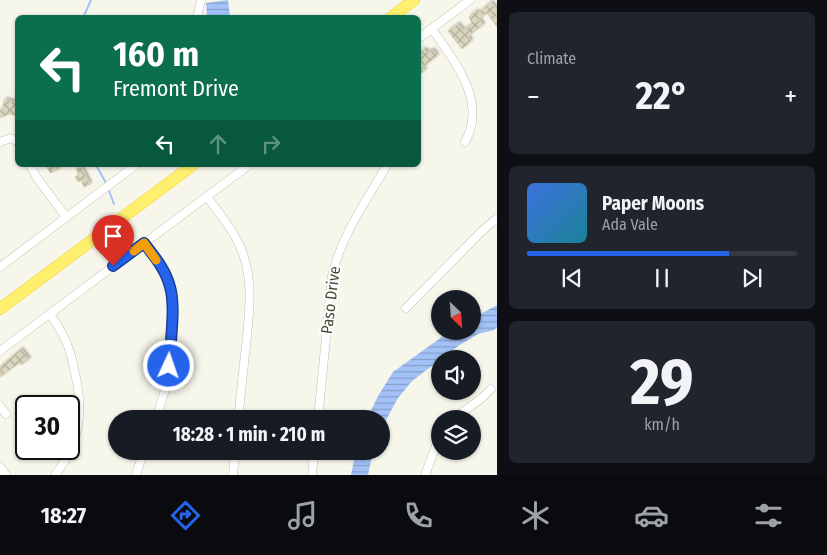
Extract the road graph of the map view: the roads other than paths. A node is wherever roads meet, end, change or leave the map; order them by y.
1 (201, 0) edge
2 (414, 0) edge
3 (470, 0) edge
4 (198, 15) edge
5 (394, 15) edge
6 (432, 29) junction
7 (421, 37) edge
8 (15, 140) edge
9 (0, 142) edge
10 (465, 142) dead end
11 (31, 167) edge
12 (133, 167) edge
13 (190, 167) edge
14 (246, 167) edge
15 (385, 167) edge
16 (207, 197) junction
17 (66, 217) junction
18 (497, 218) edge
19 (144, 243) junction
20 (0, 267) edge
21 (406, 308) dead end
22 (0, 309) edge
23 (50, 314) junction
24 (0, 351) edge
25 (491, 389) dead end
26 (0, 406) edge
27 (159, 410) edge
28 (239, 410) edge
29 (319, 410) edge
30 (465, 410) edge
31 (6, 414) dead end
32 (431, 459) edge
33 (141, 460) edge
34 (234, 460) edge
35 (313, 460) edge
36 (0, 467) edge
37 (6, 475) edge
38 (55, 475) edge
39 (136, 475) edge
40 (233, 475) edge
41 (312, 475) edge
42 (425, 475) edge

1 - 4 street
2 - 5 highway
3 - 6 street
6 - 7 street
6 - 10 street
8 - 9 street
11 - 17 street
12 - 17 street
13 - 22 highway
14 - 16 street
15 - 29 street, Paso Drive
16 - 19 street
16 - 28 street
17 - 20 street
18 - 21 street
19 - 23 street
19 - 27 street
23 - 24 street
23 - 38 street
25 - 30 street
26 - 31 street
32 - 42 street
33 - 39 street
34 - 40 street
35 - 41 street
36 - 37 street

